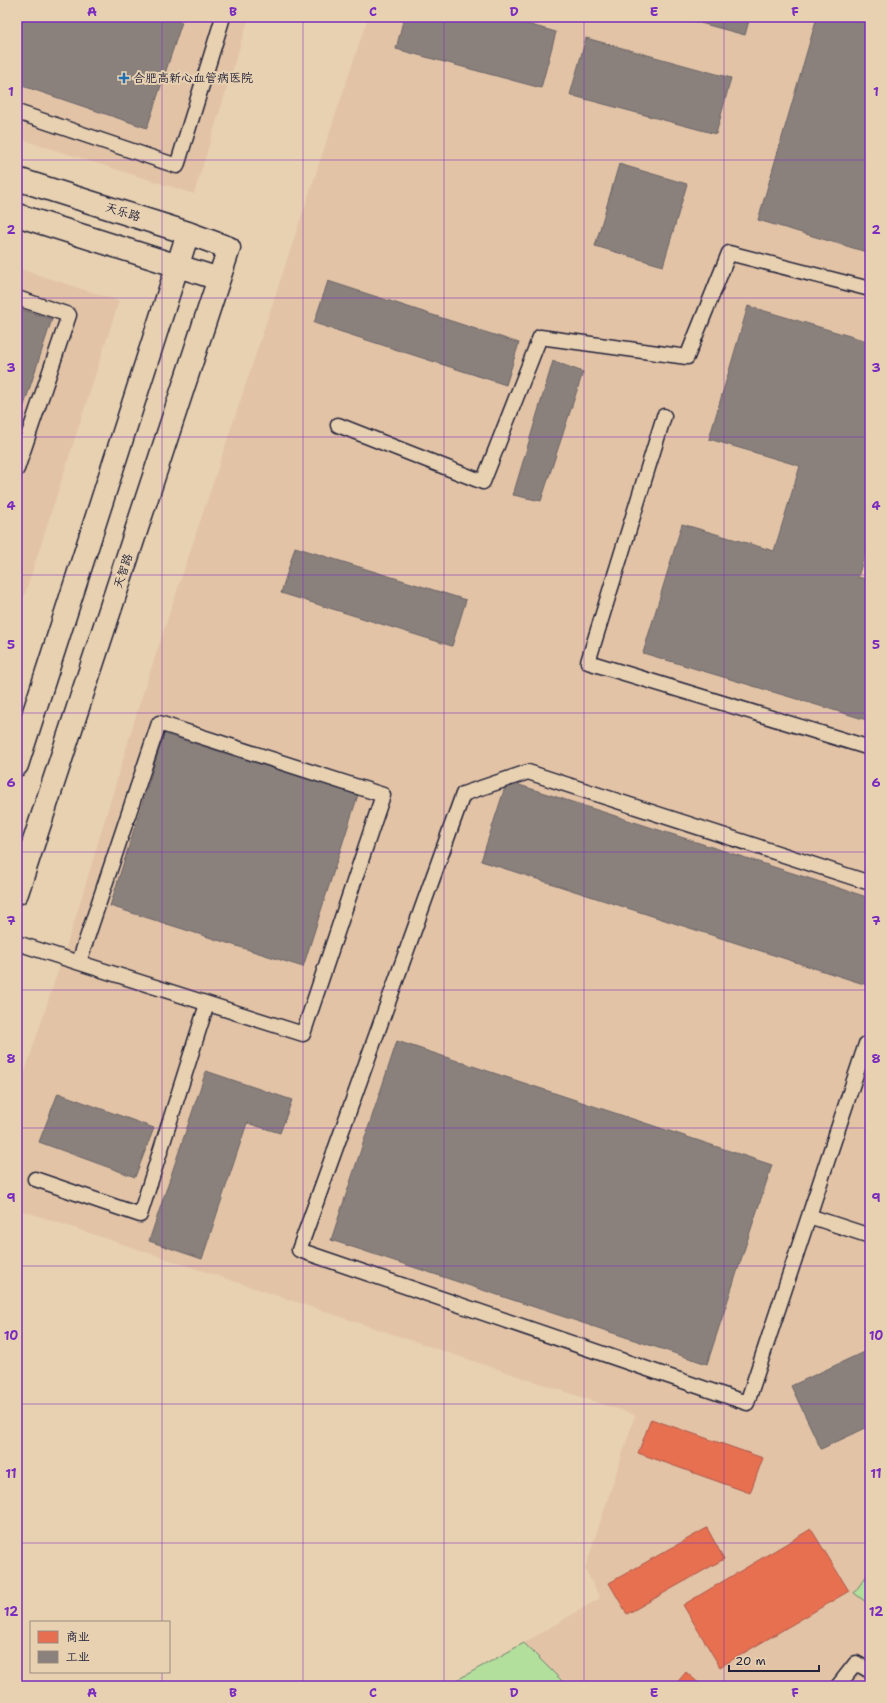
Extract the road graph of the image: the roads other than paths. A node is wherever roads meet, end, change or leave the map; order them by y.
1 (223, 17) edge
2 (17, 112) edge
3 (17, 179) edge
4 (17, 215) edge
5 (188, 232) junction
6 (229, 248) joint
7 (178, 266) junction
8 (219, 279) junction
9 (870, 289) edge
10 (17, 298) edge
11 (664, 416) dead end
12 (338, 425) dead end
13 (17, 469) edge
14 (870, 748) edge
15 (17, 765) edge
16 (870, 883) edge
17 (17, 894) edge
18 (17, 943) edge
19 (79, 962) junction
20 (207, 1004) junction
21 (870, 1046) edge
22 (35, 1179) dead end
23 (809, 1216) junction
24 (870, 1236) edge
25 (870, 1671) edge
26 (838, 1686) edge

1 - 2 lane
3 - 5 street, 天乐路
4 - 7 street
5 - 6 street, 天乐路
5 - 7 street
6 - 8 street, 天智路
7 - 8 street
7 - 15 street
8 - 17 street, 天智路
9 - 12 lane
10 - 13 lane
11 - 14 lane
16 - 23 lane
18 - 19 lane
19 - 20 lane
19 - 20 lane
20 - 22 lane
21 - 23 lane
23 - 24 lane
25 - 26 lane

